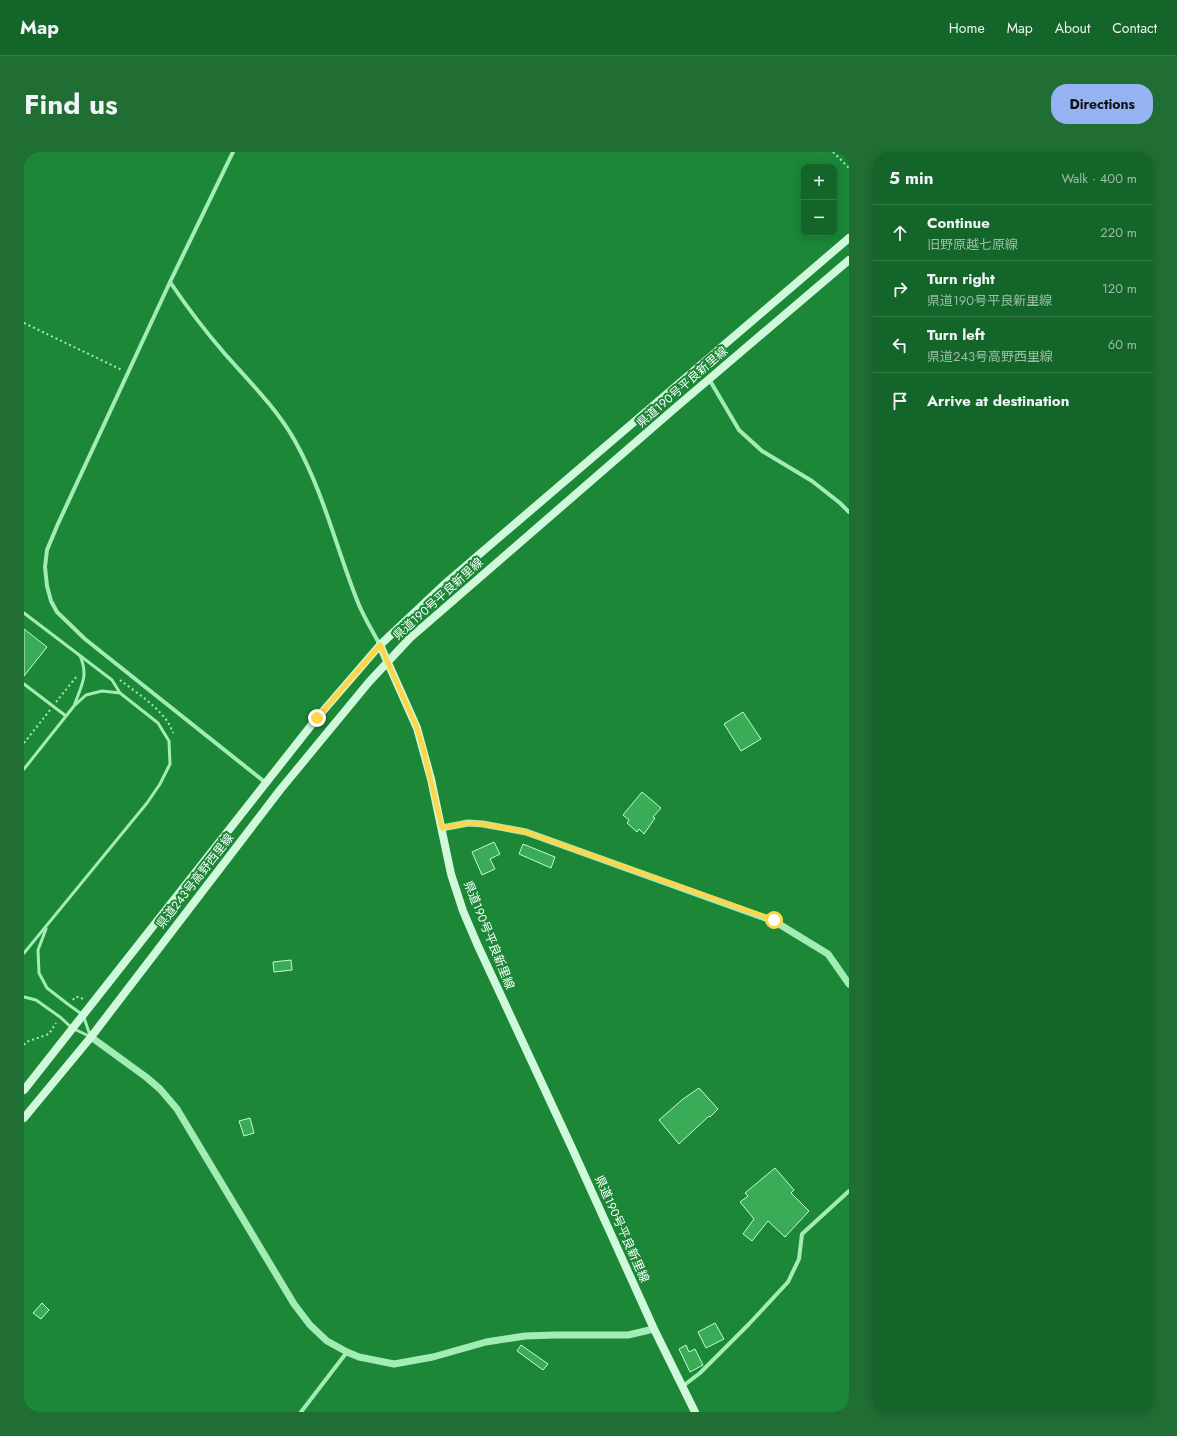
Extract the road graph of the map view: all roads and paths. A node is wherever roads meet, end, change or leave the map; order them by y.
1 (233, 152) edge
2 (833, 152) edge
3 (849, 168) edge
4 (849, 238) edge
5 (849, 260) edge
6 (170, 282) junction
7 (24, 323) edge
8 (128, 372) junction
9 (709, 379) junction
10 (849, 512) edge
11 (24, 612) edge
12 (380, 645) junction
13 (79, 655) junction
14 (388, 661) junction
15 (24, 684) edge
16 (120, 693) junction
17 (74, 706) junction
18 (66, 716) junction
19 (24, 769) edge
20 (266, 783) junction
21 (442, 828) junction
22 (47, 926) junction
23 (24, 953) edge
24 (849, 984) edge
25 (24, 997) edge
26 (83, 1015) junction
27 (72, 1028) junction
28 (90, 1037) junction
29 (24, 1090) edge
30 (24, 1118) edge
31 (849, 1191) edge
32 (654, 1328) junction
33 (347, 1352) junction
34 (683, 1386) junction
35 (301, 1412) edge
36 (695, 1412) edge

1 - 6 street
2 - 3 path
4 - 12 main road, 県道190号平良新里線
5 - 9 main road, 県道190号平良新里線
6 - 8 street
6 - 12 street
7 - 8 path
8 - 20 street
9 - 10 street
9 - 14 main road, 県道190号平良新里線
11 - 13 lane
12 - 14 main road
12 - 20 main road, 県道243号高野西里線
13 - 16 lane
13 - 17 lane
14 - 21 main road, 県道190号平良新里線
14 - 28 main road, 県道243号高野西里線
15 - 18 lane
16 - 17 lane
16 - 22 lane
17 - 18 lane
18 - 19 lane
20 - 26 main road, 県道243号高野西里線
21 - 24 street
21 - 32 main road, 県道190号平良新里線
22 - 23 lane
22 - 26 lane
25 - 27 lane
26 - 27 main road, 県道243号高野西里線
26 - 28 lane
27 - 28 lane
27 - 29 main road, 県道243号高野西里線
28 - 30 main road, 県道243号高野西里線
28 - 33 street
31 - 34 street
32 - 33 street
32 - 34 main road, 県道190号平良新里線
33 - 35 street
34 - 36 main road, 県道190号平良新里線

